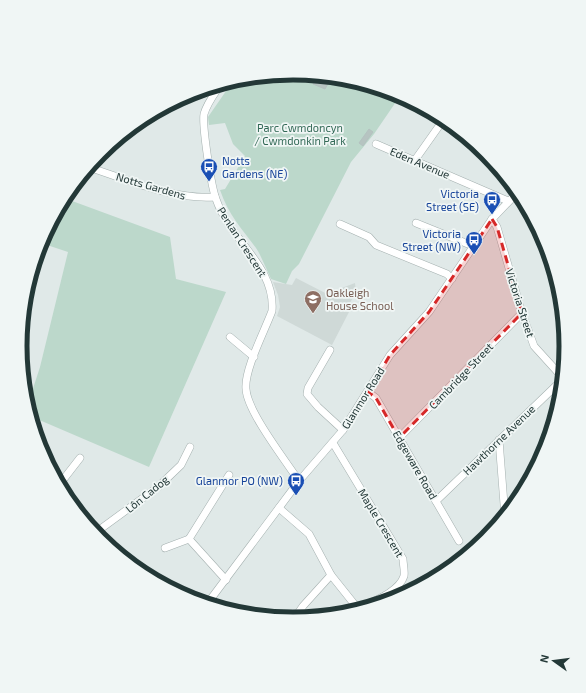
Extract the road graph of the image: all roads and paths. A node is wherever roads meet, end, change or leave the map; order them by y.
1 (215, 93) edge
2 (440, 124) edge
3 (376, 144) dead end
4 (415, 160) junction
5 (95, 169) edge
6 (215, 197) junction
7 (513, 197) edge
8 (508, 202) junction
9 (492, 219) junction
10 (416, 223) dead end
11 (340, 224) dead end
12 (473, 246) junction
13 (452, 279) junction
14 (522, 313) junction
15 (230, 337) dead end
16 (330, 350) dead end
17 (254, 357) junction
18 (557, 373) edge
19 (556, 385) edge
20 (368, 392) junction
21 (343, 430) junction
22 (399, 438) junction
23 (499, 440) junction
24 (333, 443) junction
25 (190, 446) dead end
26 (80, 458) dead end
27 (229, 475) dead end
28 (63, 479) edge
29 (299, 480) junction
30 (436, 501) junction
31 (279, 508) junction
32 (504, 508) edge
33 (100, 529) edge
34 (190, 539) junction
35 (459, 541) dead end
36 (165, 548) dead end
37 (331, 575) junction
38 (226, 580) junction
39 (382, 597) edge
40 (211, 599) edge
41 (355, 605) edge
42 (299, 612) edge

1 - 6 street, Penlan Crescent
2 - 4 street
3 - 4 street, Eden Avenue
4 - 8 street, Eden Avenue
5 - 6 street, Notts Gardens
6 - 17 street, Penlan Crescent
7 - 8 street, Glanmor Road
8 - 9 street, Glanmor Road
9 - 12 street, Glanmor Road
9 - 14 street, Victoria Street
10 - 12 street
11 - 13 street
12 - 13 street, Glanmor Road
13 - 20 street, Glanmor Road
14 - 18 street, Victoria Street
14 - 22 street, Cambridge Street
15 - 17 street
16 - 21 street
17 - 29 street, Penlan Crescent
19 - 23 street, Hawthorne Avenue
20 - 21 street, Glanmor Road
20 - 22 street, Edgeware Road
21 - 24 street, Glanmor Road
22 - 30 street, Edgeware Road
23 - 30 street, Hawthorne Avenue
23 - 32 street
24 - 29 street, Glanmor Road
24 - 39 street, Maple Crescent
25 - 33 street, Lôn Cadog
26 - 28 street
27 - 34 street
29 - 31 street, Glanmor Road
30 - 35 street, Edgeware Road
31 - 37 street
31 - 38 street, Glanmor Road
34 - 36 street
34 - 38 street
37 - 41 street
37 - 42 street
38 - 40 street, Glanmor Road

